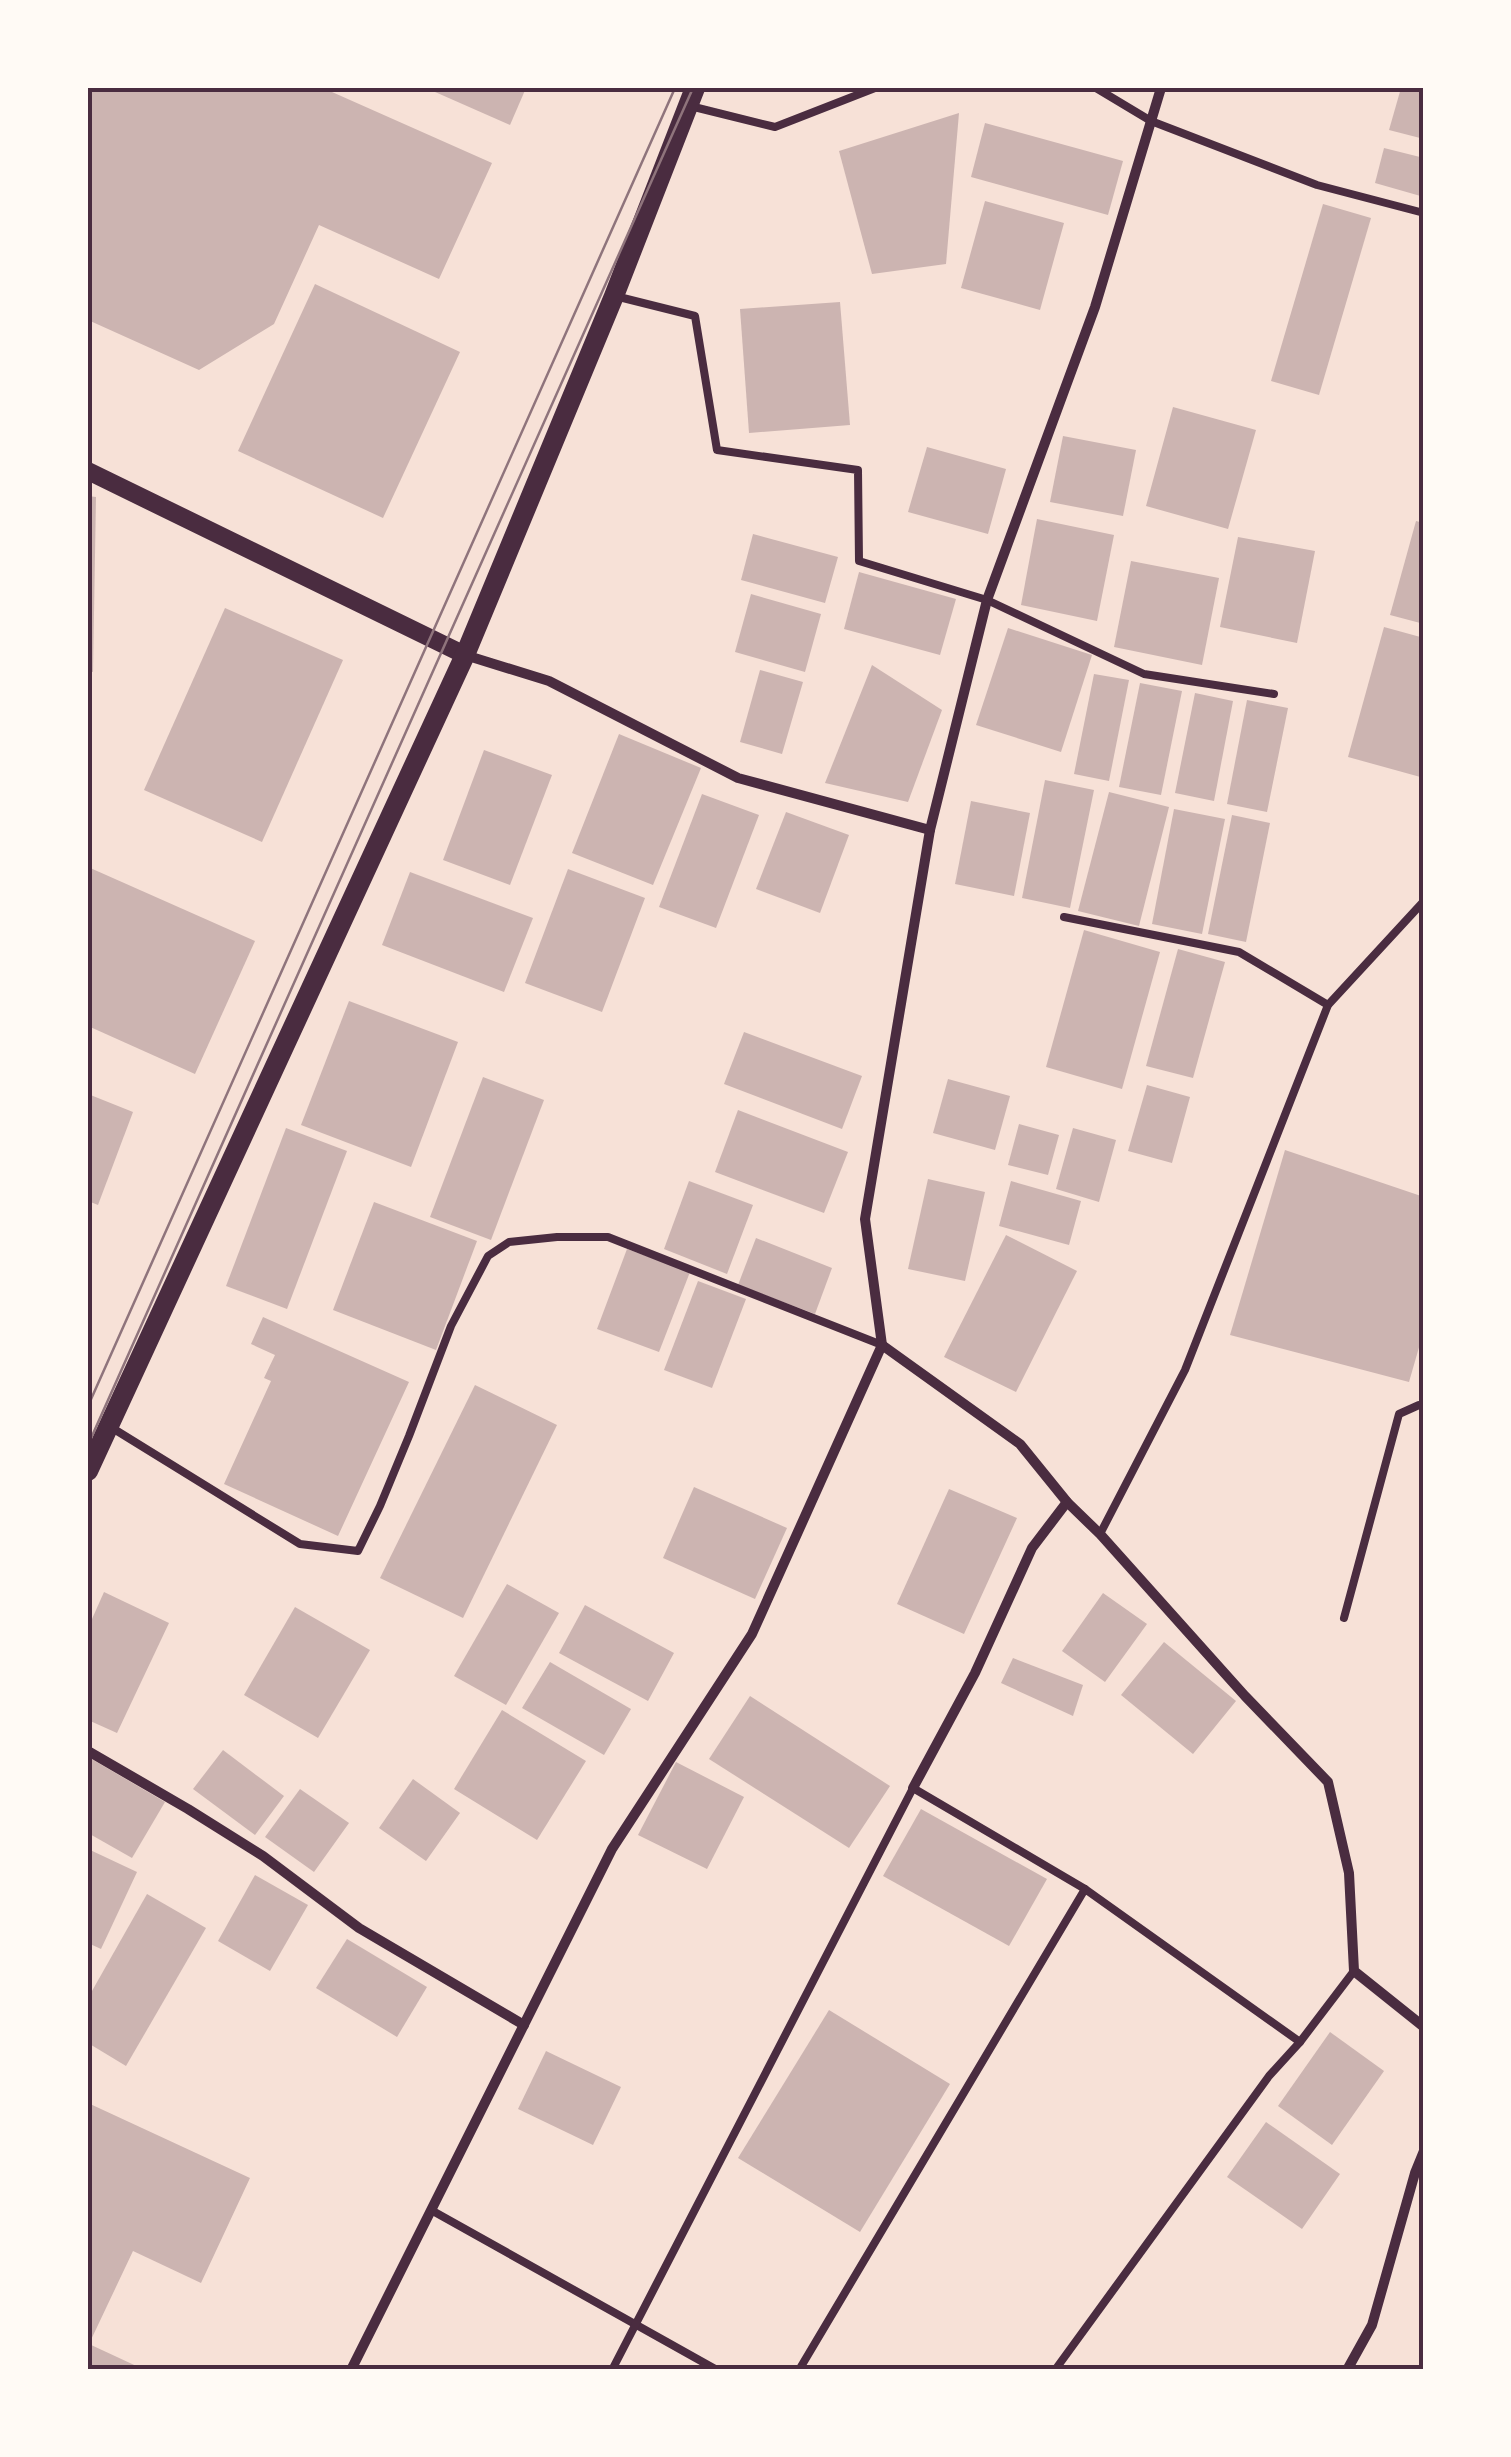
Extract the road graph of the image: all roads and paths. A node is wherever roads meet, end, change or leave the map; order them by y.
1 (876, 88) edge
2 (1096, 88) edge
3 (1162, 88) edge
4 (691, 96) edge
5 (1151, 121) junction
6 (1424, 213) edge
7 (614, 296) junction
8 (88, 470) edge
9 (987, 600) junction
10 (465, 655) junction
11 (1274, 694) dead end
12 (930, 830) junction
13 (1424, 900) edge
14 (1064, 917) dead end
15 (1328, 1005) junction
16 (882, 1345) junction
17 (1424, 1406) edge
18 (109, 1426) junction
19 (88, 1471) edge
20 (1068, 1502) junction
21 (1100, 1534) junction
22 (1344, 1618) dead end
23 (88, 1751) edge
24 (913, 1788) junction
25 (1085, 1889) junction
26 (1354, 1971) junction
27 (524, 2025) junction
28 (1424, 2027) edge
29 (1300, 2042) junction
30 (1424, 2152) edge
31 (431, 2210) junction
32 (636, 2324) junction
33 (1056, 2368) edge
34 (351, 2370) edge
35 (612, 2370) edge
36 (717, 2370) edge
37 (799, 2370) edge
38 (1072, 2370) edge
39 (1347, 2370) edge

1 - 4 lane
2 - 5 lane
3 - 5 street
4 - 7 main road
5 - 6 lane
5 - 9 street
7 - 9 lane
7 - 10 main road
8 - 10 street
9 - 11 lane
9 - 12 street
10 - 12 street
10 - 18 main road
12 - 16 street
13 - 15 lane
14 - 15 lane
15 - 21 lane
16 - 18 lane
16 - 20 street
16 - 27 street
17 - 22 lane
18 - 19 main road
20 - 21 street
20 - 24 street
21 - 26 street
23 - 27 street
24 - 25 lane
24 - 32 lane
25 - 29 lane
25 - 37 lane
26 - 28 street
26 - 29 lane
27 - 31 street
29 - 33 lane
30 - 39 street
31 - 32 lane
31 - 34 street
32 - 35 lane
32 - 36 lane
33 - 38 lane

